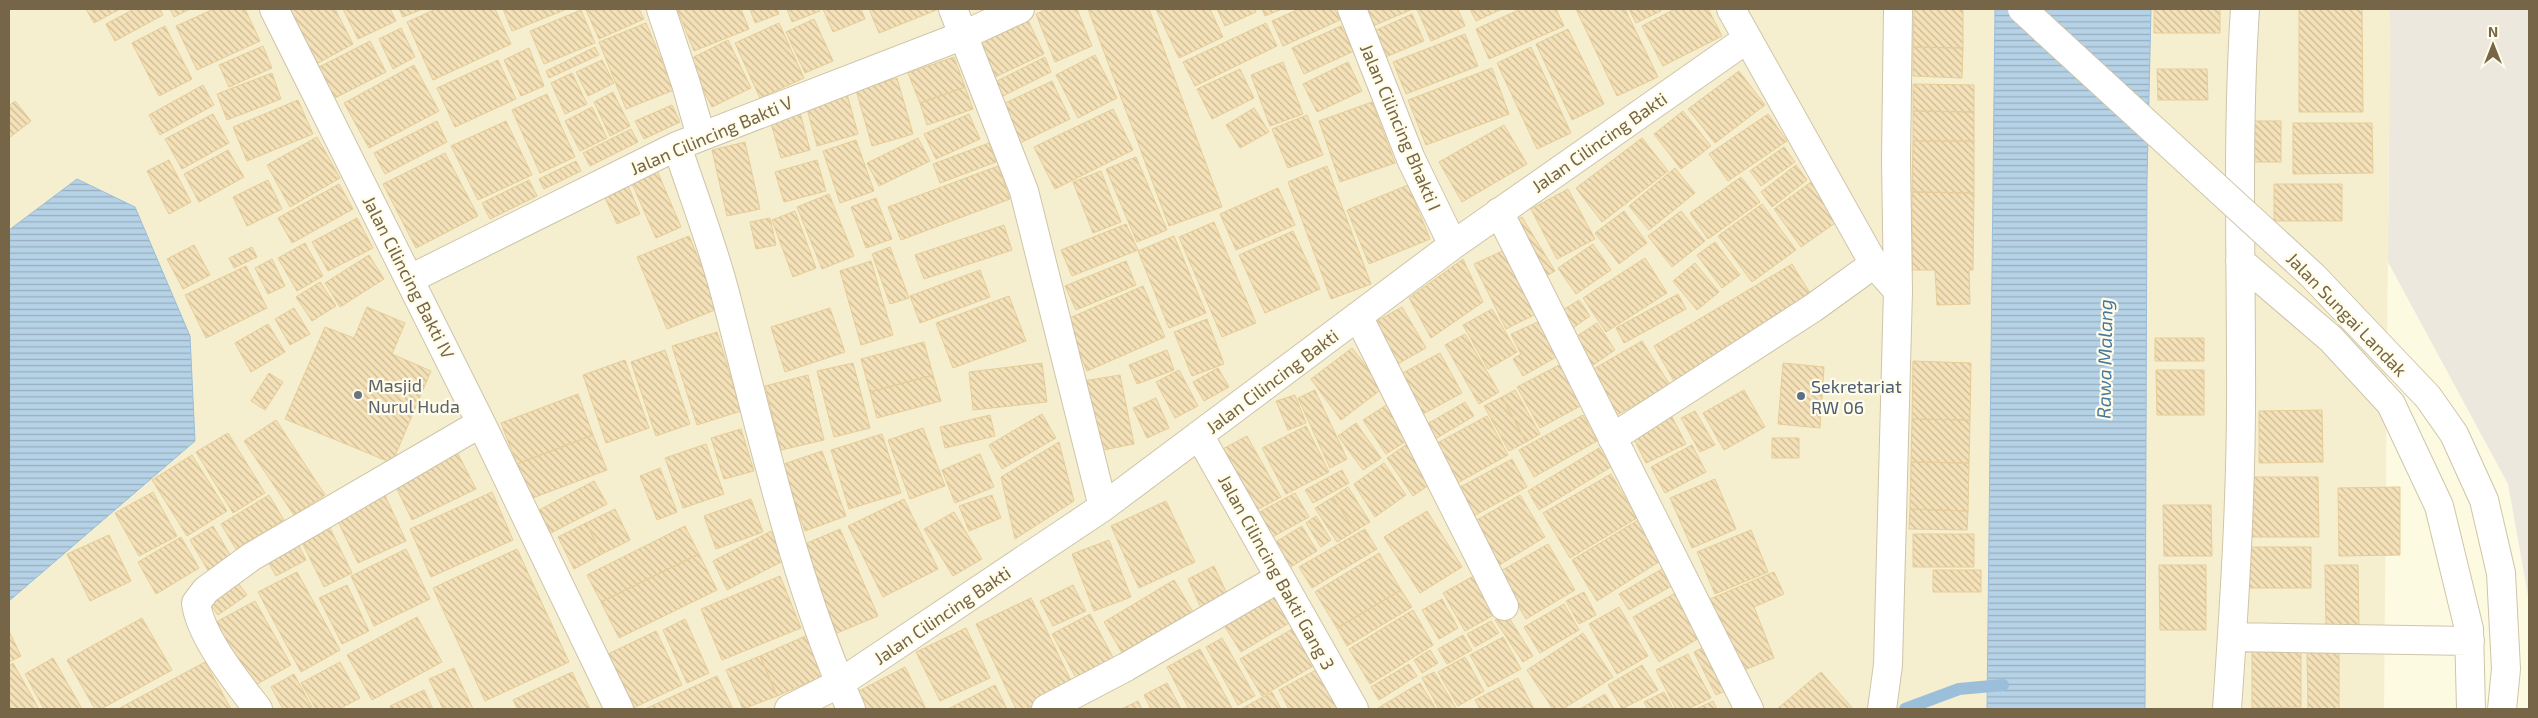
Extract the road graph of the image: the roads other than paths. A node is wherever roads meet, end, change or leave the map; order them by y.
1 (274, 9) edge
2 (660, 9) edge
3 (953, 9) edge
4 (1020, 9) edge
5 (1352, 9) edge
6 (1731, 9) edge
7 (1898, 9) edge
8 (2022, 9) edge
9 (2246, 9) edge
10 (964, 35) junction
11 (1747, 39) junction
12 (689, 141) junction
13 (1499, 212) junction
14 (1453, 245) junction
15 (2240, 262) junction
16 (1874, 264) junction
17 (410, 280) junction
18 (1898, 291) junction
19 (1358, 316) junction
20 (481, 423) junction
21 (1199, 435) junction
22 (1612, 438) junction
23 (1103, 507) junction
24 (1279, 578) junction
25 (1504, 606) dead end
26 (2232, 637) junction
27 (2470, 641) junction
28 (840, 683) junction
29 (258, 709) edge
30 (619, 709) edge
31 (789, 709) edge
32 (851, 709) edge
33 (1046, 709) edge
34 (1354, 709) edge
35 (1749, 709) edge
36 (1882, 709) edge
37 (2227, 709) edge
38 (2470, 709) edge
39 (2502, 709) edge

1 - 17 street, Jalan Cilincing Bakti IV
2 - 12 street
3 - 10 street
4 - 10 street, Jalan Cilincing Bakti V
5 - 14 street, Jalan Cilincing Bhakti I
6 - 11 street
7 - 18 street
8 - 39 street, Jalan Sungai Landak, bridge
9 - 15 street
10 - 12 street, Jalan Cilincing Bakti V
10 - 23 street
11 - 13 street, Jalan Cilincing Bakti
11 - 16 street
12 - 17 street, Jalan Cilincing Bakti V
12 - 28 street
13 - 14 street, Jalan Cilincing Bakti
13 - 22 street
14 - 19 street, Jalan Cilincing Bakti
15 - 26 street
15 - 27 street
16 - 18 street
16 - 22 street
17 - 20 street, Jalan Cilincing Bakti IV
18 - 36 street
19 - 21 street, Jalan Cilincing Bakti
19 - 25 street
20 - 29 street
20 - 30 street, Jalan Cilincing Bakti IV
21 - 23 street, Jalan Cilincing Bakti
21 - 24 street, Jalan Cilincing Bakti Gang 3
22 - 35 street
23 - 28 street, Jalan Cilincing Bakti
24 - 33 street
24 - 34 street, Jalan Cilincing Bakti Gang 3
26 - 27 street
26 - 37 street
27 - 38 street
28 - 31 street, Jalan Cilincing Bakti
28 - 32 street

